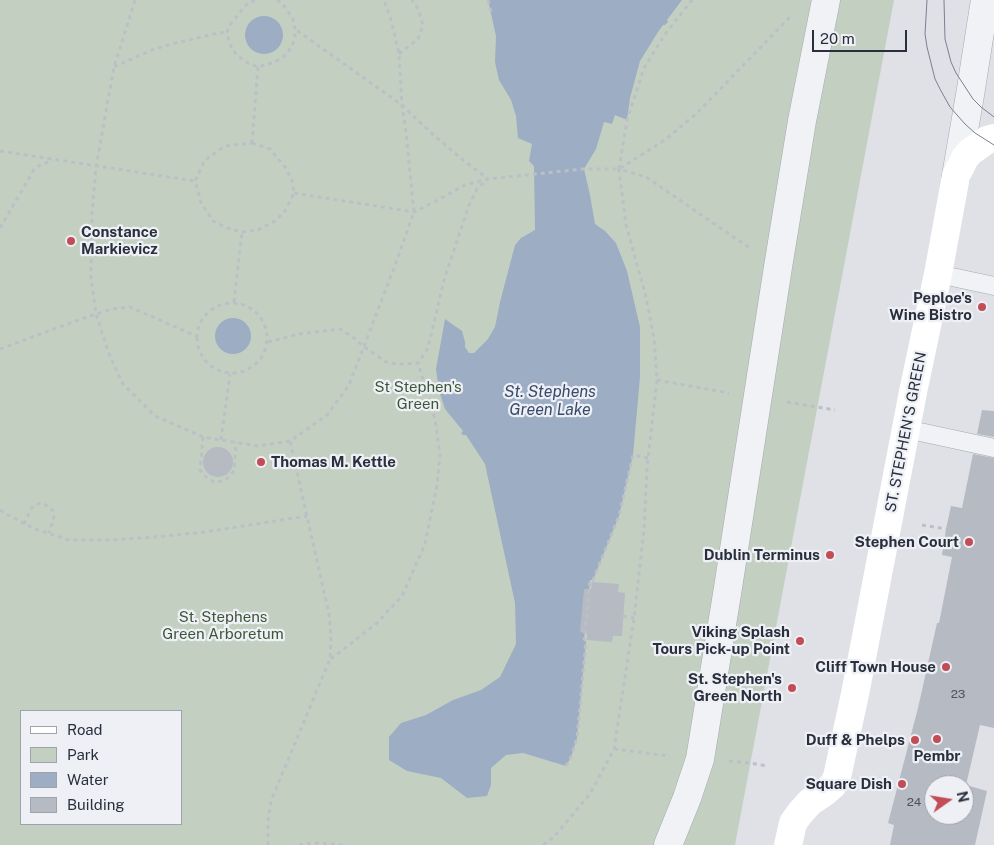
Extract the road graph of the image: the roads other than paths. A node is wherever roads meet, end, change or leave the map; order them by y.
1 (826, 0) edge
2 (985, 0) edge
3 (994, 138) edge
4 (956, 176) junction
5 (938, 274) junction
6 (994, 286) edge
7 (906, 429) junction
8 (994, 448) edge
9 (668, 845) edge
10 (788, 845) edge

1 - 9 street
2 - 4 street, ST. STEPHEN'S GREEN
3 - 4 main road
4 - 5 main road, ST. STEPHEN'S GREEN
5 - 6 lane
5 - 7 main road, ST. STEPHEN'S GREEN
7 - 8 lane
7 - 10 main road, ST. STEPHEN'S GREEN

